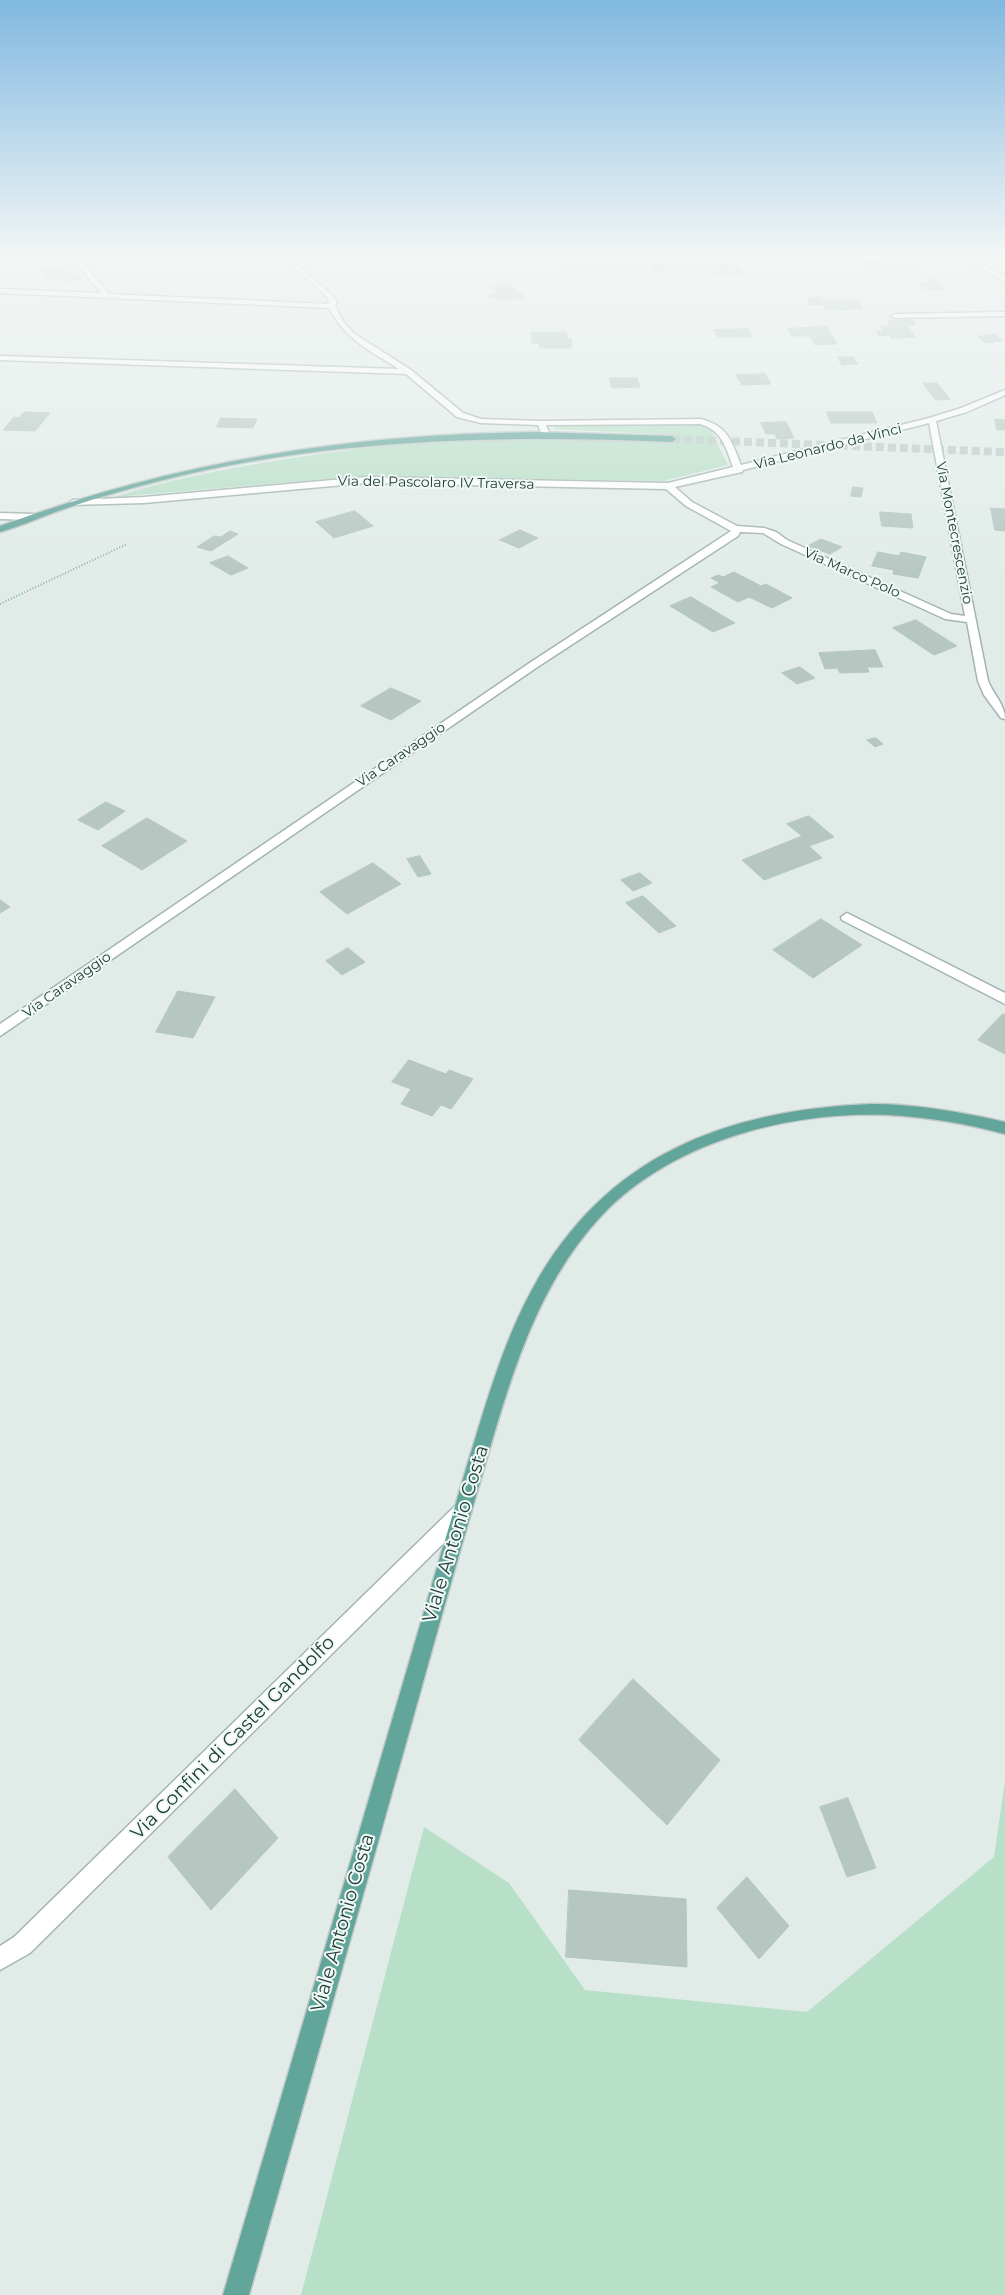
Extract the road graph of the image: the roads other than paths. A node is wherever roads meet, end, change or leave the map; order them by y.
1 (178, 364) edge
2 (396, 364) edge
3 (408, 372) junction
4 (1005, 392) edge
5 (932, 420) junction
6 (541, 423) junction
7 (546, 435) junction
8 (672, 439) tunnel mouth
9 (739, 470) junction
10 (668, 486) junction
11 (73, 503) junction
12 (0, 516) edge
13 (33, 517) junction
14 (0, 529) edge
15 (735, 529) junction
16 (971, 620) junction
17 (1005, 716) edge
18 (847, 917) dead end
19 (1005, 998) edge
20 (0, 1031) edge
21 (1005, 1128) edge
22 (462, 1512) junction
23 (0, 1958) edge
24 (236, 2295) edge

1 - 3 street
2 - 3 street, Via Leonardo da Vinci
3 - 6 street, Via Leonardo da Vinci
4 - 5 street
5 - 9 street, Via Leonardo da Vinci
5 - 16 street, Via Montecrescenzio
6 - 7 street
6 - 9 street, Via Leonardo da Vinci
7 - 8 main road
7 - 11 main road
9 - 10 street, Via del Pascolaro IV Traversa
10 - 11 street, Via del Pascolaro IV Traversa
10 - 15 street
11 - 13 main road
12 - 13 street
13 - 14 main road
15 - 16 street, Via Marco Polo
15 - 20 street, Via Caravaggio
16 - 17 street, Via Montecrescenzio
18 - 19 street
21 - 22 main road, Viale Antonio Costa
22 - 23 street, Via Confini di Castel Gandolfo
22 - 24 main road, Viale Antonio Costa

